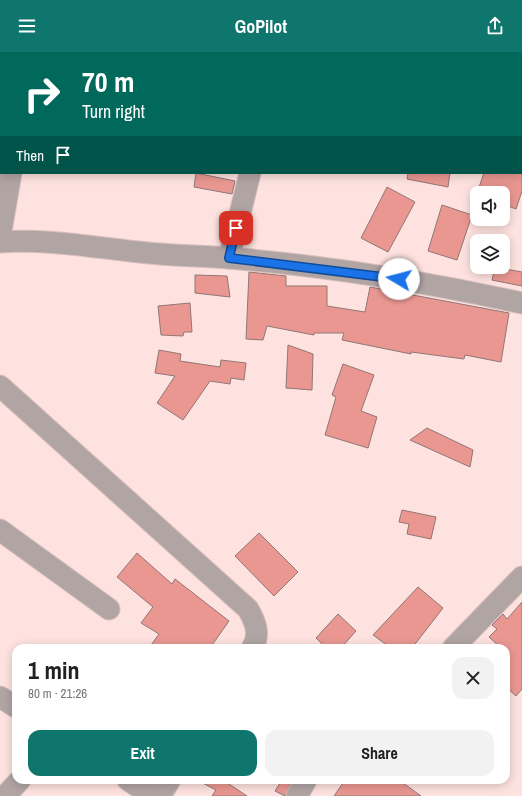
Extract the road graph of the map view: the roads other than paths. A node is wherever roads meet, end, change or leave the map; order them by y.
1 (12, 174) edge
2 (250, 174) edge
3 (0, 237) edge
4 (0, 242) edge
5 (229, 258) junction
6 (522, 303) edge
7 (0, 386) edge
8 (0, 530) edge
9 (522, 577) edge
10 (109, 609) dead end
11 (255, 644) edge
12 (457, 644) edge
13 (0, 697) edge
14 (12, 704) edge
15 (16, 784) edge
16 (134, 784) edge
17 (168, 784) edge
18 (304, 784) edge
19 (5, 796) edge
20 (152, 796) edge
21 (160, 796) edge
22 (297, 796) edge

1 - 3 street
2 - 5 street
4 - 5 street
5 - 6 street
7 - 11 street
8 - 10 street
9 - 12 street
13 - 14 street
15 - 19 street
16 - 20 street
17 - 21 street
18 - 22 street

